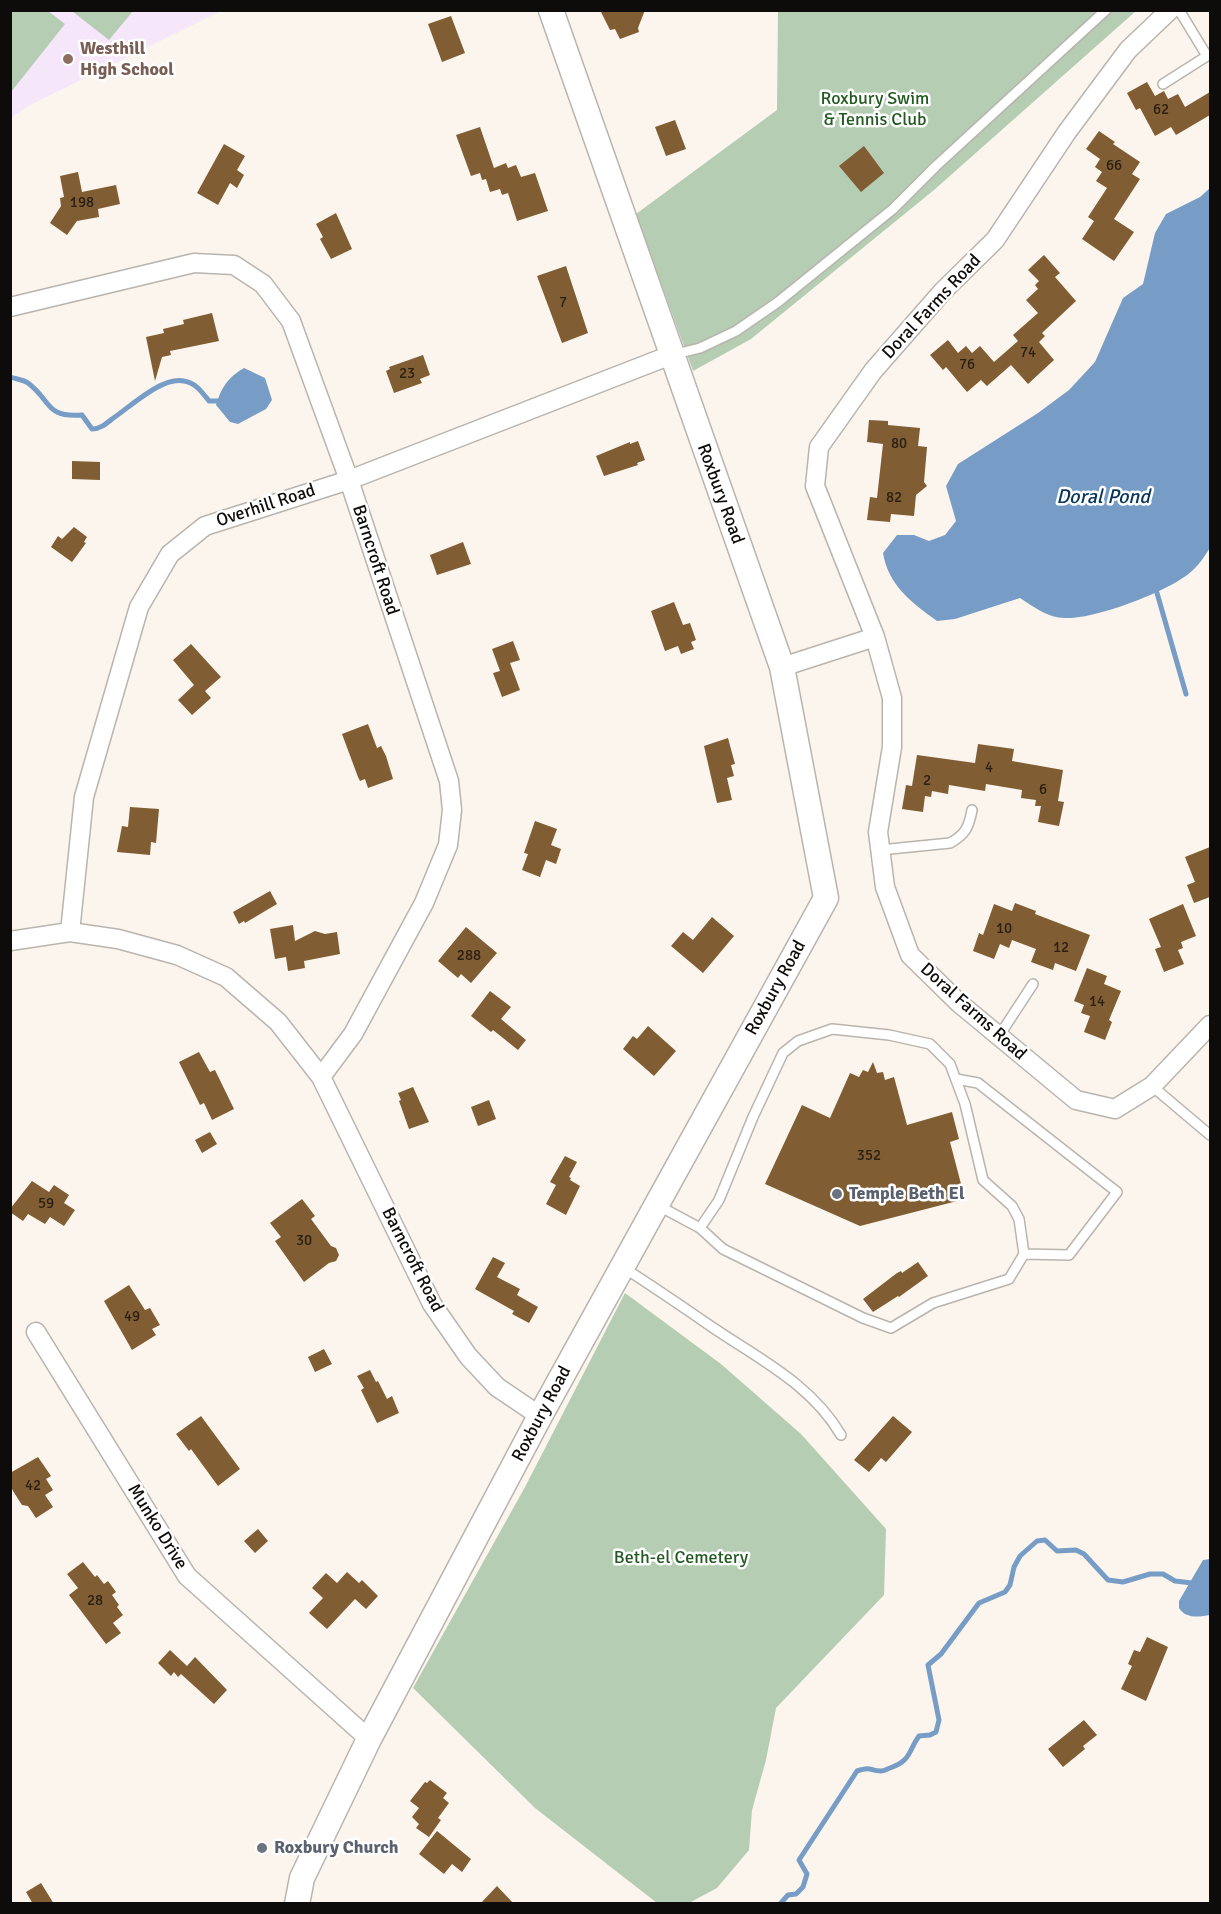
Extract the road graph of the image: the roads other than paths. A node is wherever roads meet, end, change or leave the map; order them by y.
1 (551, 10) edge
2 (1106, 10) edge
3 (1170, 10) edge
4 (1179, 10) edge
5 (1163, 84) dead end
6 (10, 307) edge
7 (671, 355) junction
8 (349, 480) junction
9 (875, 637) junction
10 (782, 667) junction
11 (972, 810) dead end
12 (880, 850) junction
13 (70, 932) junction
14 (10, 941) edge
15 (1033, 984) dead end
16 (1210, 1025) edge
17 (999, 1036) junction
18 (321, 1077) junction
19 (956, 1080) junction
20 (1152, 1086) junction
21 (1210, 1135) edge
22 (656, 1205) junction
23 (700, 1228) junction
24 (1024, 1254) junction
25 (622, 1266) junction
26 (36, 1332) dead end
27 (540, 1416) junction
28 (841, 1435) dead end
29 (369, 1739) junction
30 (297, 1904) edge

1 - 7 street, Roxbury Road
2 - 7 lane
3 - 9 street, Doral Farms Road
4 - 5 lane
6 - 8 street, Barncroft Road
7 - 8 street, Overhill Road
7 - 10 street, Roxbury Road
8 - 13 street, Overhill Road
8 - 18 street, Barncroft Road
9 - 10 street
9 - 12 street, Doral Farms Road
10 - 22 street, Roxbury Road
11 - 12 lane
12 - 17 street, Doral Farms Road
13 - 14 street, Barncroft Road
13 - 18 street, Barncroft Road
15 - 17 lane
16 - 20 street, Doral Farms Road
17 - 20 street, Doral Farms Road
18 - 27 street, Barncroft Road
19 - 23 lane
19 - 24 lane
19 - 24 lane
20 - 21 lane
22 - 23 lane
22 - 25 street, Roxbury Road
23 - 24 lane
25 - 27 street, Roxbury Road
25 - 28 lane
26 - 29 street, Munko Drive
27 - 29 street, Roxbury Road
29 - 30 street, Roxbury Road

